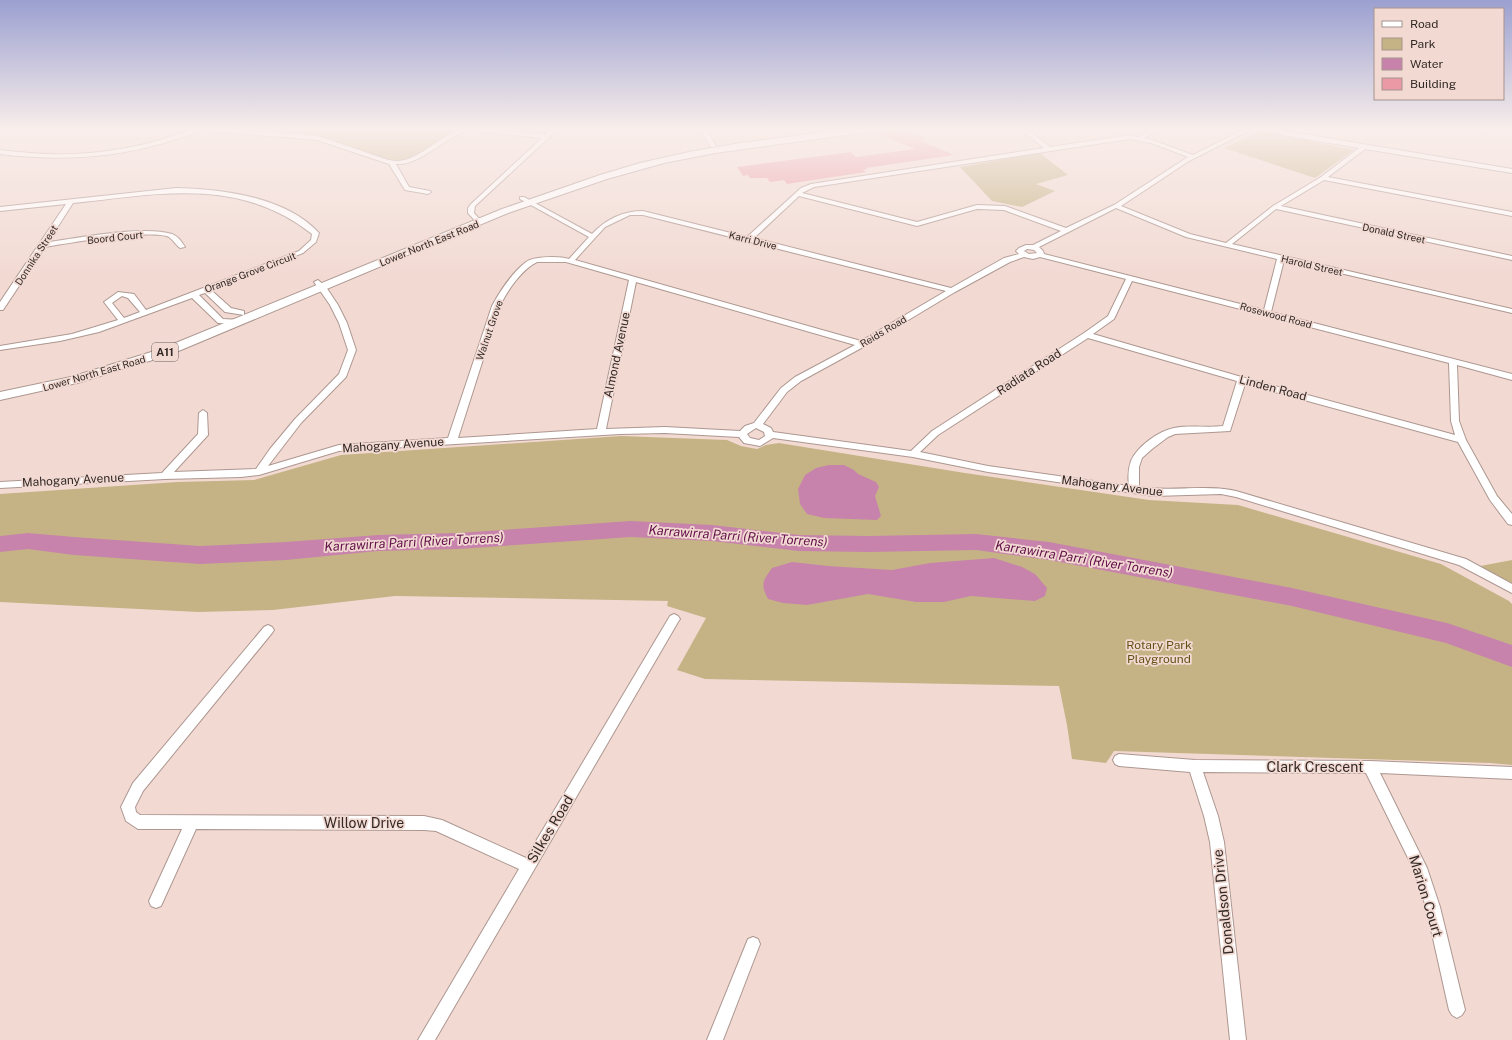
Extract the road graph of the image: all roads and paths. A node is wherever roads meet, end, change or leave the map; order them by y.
1 (401, 178) edge
2 (503, 178) edge
3 (581, 178) edge
4 (599, 178) edge
5 (864, 178) edge
6 (1161, 178) edge
7 (1323, 178) joint
8 (428, 192) dead end
9 (798, 194) junction
10 (526, 200) junction
11 (71, 201) junction
12 (1116, 206) junction
13 (1275, 207) junction
14 (0, 209) edge
15 (1512, 214) edge
16 (476, 220) junction
17 (1065, 230) junction
18 (594, 236) junction
19 (749, 239) junction
20 (43, 245) junction
21 (1228, 245) junction
22 (182, 247) dead end
23 (1037, 251) junction
24 (1024, 255) joint
25 (1281, 257) junction
26 (1512, 258) edge
27 (568, 261) junction
28 (1130, 278) junction
29 (633, 279) junction
30 (320, 284) junction
31 (206, 289) junction
32 (952, 290) junction
33 (193, 294) junction
34 (0, 308) edge
35 (1512, 311) edge
36 (144, 313) junction
37 (1267, 313) junction
38 (240, 318) junction
39 (122, 320) junction
40 (221, 321) junction
41 (1087, 335) junction
42 (862, 344) junction
43 (0, 348) edge
44 (1453, 362) junction
45 (1512, 377) edge
46 (1242, 380) junction
47 (0, 386) edge
48 (0, 396) edge
49 (203, 413) dead end
50 (757, 425) junction
51 (601, 432) junction
52 (742, 434) junction
53 (770, 435) junction
54 (1461, 440) junction
55 (452, 441) junction
56 (913, 454) junction
57 (259, 472) junction
58 (165, 476) junction
59 (0, 485) edge
60 (1134, 490) junction
61 (1512, 521) edge
62 (1512, 589) edge
63 (674, 619) dead end
64 (268, 630) dead end
65 (1119, 760) dead end
66 (1195, 766) junction
67 (1370, 767) junction
68 (1512, 773) edge
69 (192, 823) junction
70 (528, 866) junction
71 (156, 901) dead end
72 (753, 944) dead end
73 (1457, 1010) dead end
74 (426, 1040) edge
75 (715, 1040) edge
76 (1238, 1040) edge

1 - 8 street
2 - 16 street
3 - 10 main road, Lower North East Road / A11
4 - 10 main road, Lower North East Road / A11
5 - 9 street
6 - 12 street
7 - 13 street
7 - 15 street
9 - 17 street
9 - 19 street
10 - 16 main road, Lower North East Road / A11
10 - 18 street
11 - 14 street, Orange Grove Circuit
11 - 20 street, Donnika Street
11 - 31 street, Orange Grove Circuit
12 - 17 street
12 - 21 street, Harold Street
13 - 21 street
13 - 26 street, Donald Street
16 - 30 main road, Lower North East Road / A11
17 - 23 street
18 - 19 street, Karri Drive
18 - 27 street, Karri Drive
19 - 32 street, Karri Drive
20 - 22 street, Boord Court
20 - 34 street, Donnika Street
21 - 25 street, Harold Street
23 - 24 street, Rosewood Road
23 - 28 street, Rosewood Road
24 - 32 street, Reids Road
25 - 35 street, Harold Street
25 - 37 street
27 - 29 street
27 - 55 street, Walnut Grove
28 - 37 street, Rosewood Road
28 - 41 street, Radiata Road
29 - 42 street
29 - 51 street, Almond Avenue
30 - 38 main road, Lower North East Road / A11
30 - 57 street
31 - 33 street, Orange Grove Circuit
31 - 38 street
32 - 42 street, Reids Road
33 - 36 street, Orange Grove Circuit
33 - 40 street
36 - 39 street, Orange Grove Circuit
36 - 39 street
37 - 44 street, Rosewood Road
38 - 40 main road, Lower North East Road / A11
38 - 48 main road, Lower North East Road / A11
39 - 43 street, Orange Grove Circuit
40 - 47 main road, Lower North East Road / A11
41 - 46 street, Linden Road
41 - 56 street, Radiata Road
42 - 50 street, Reids Road
44 - 45 street, Rosewood Road
44 - 54 street
46 - 54 street, Linden Road
46 - 60 street
49 - 58 street
50 - 52 street
50 - 53 street
51 - 52 street, Mahogany Avenue
51 - 55 street, Mahogany Avenue
52 - 53 street
53 - 56 street, Mahogany Avenue
54 - 61 street
55 - 57 street, Mahogany Avenue
56 - 60 street, Mahogany Avenue
57 - 58 street, Mahogany Avenue
58 - 59 street, Mahogany Avenue
60 - 62 street, Mahogany Avenue
63 - 70 street, Silkes Road
64 - 69 street, Willow Drive
65 - 66 street, Clark Crescent
66 - 67 street, Clark Crescent
66 - 76 street, Donaldson Drive
67 - 68 street, Clark Crescent
67 - 73 street, Marion Court
69 - 70 street, Willow Drive
69 - 71 street
70 - 74 street, Silkes Road
72 - 75 street

